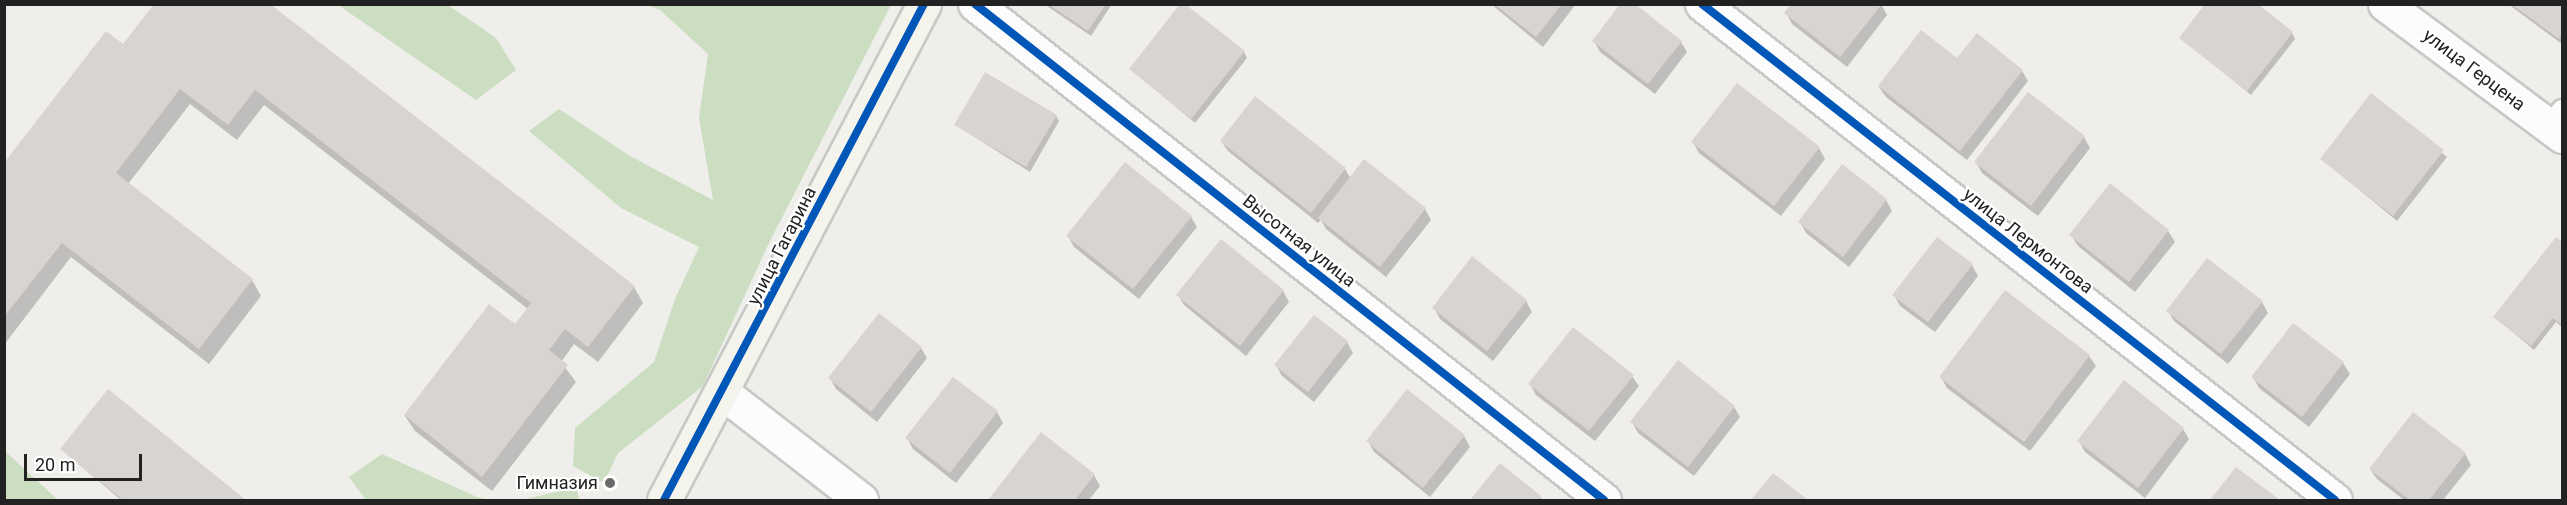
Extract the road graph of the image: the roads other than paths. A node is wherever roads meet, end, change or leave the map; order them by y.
1 (924, 4) edge
2 (975, 4) edge
3 (1702, 4) edge
4 (2385, 4) edge
5 (2558, 124) edge
6 (723, 392) junction
7 (664, 501) edge
8 (861, 501) edge
9 (1604, 501) edge
10 (2335, 501) edge

1 - 6 street, улица Гагарина
2 - 9 street, Высотная улица
3 - 10 street, улица Лермонтова
4 - 5 street, улица Герцена
6 - 7 street, улица Гагарина
6 - 8 street

